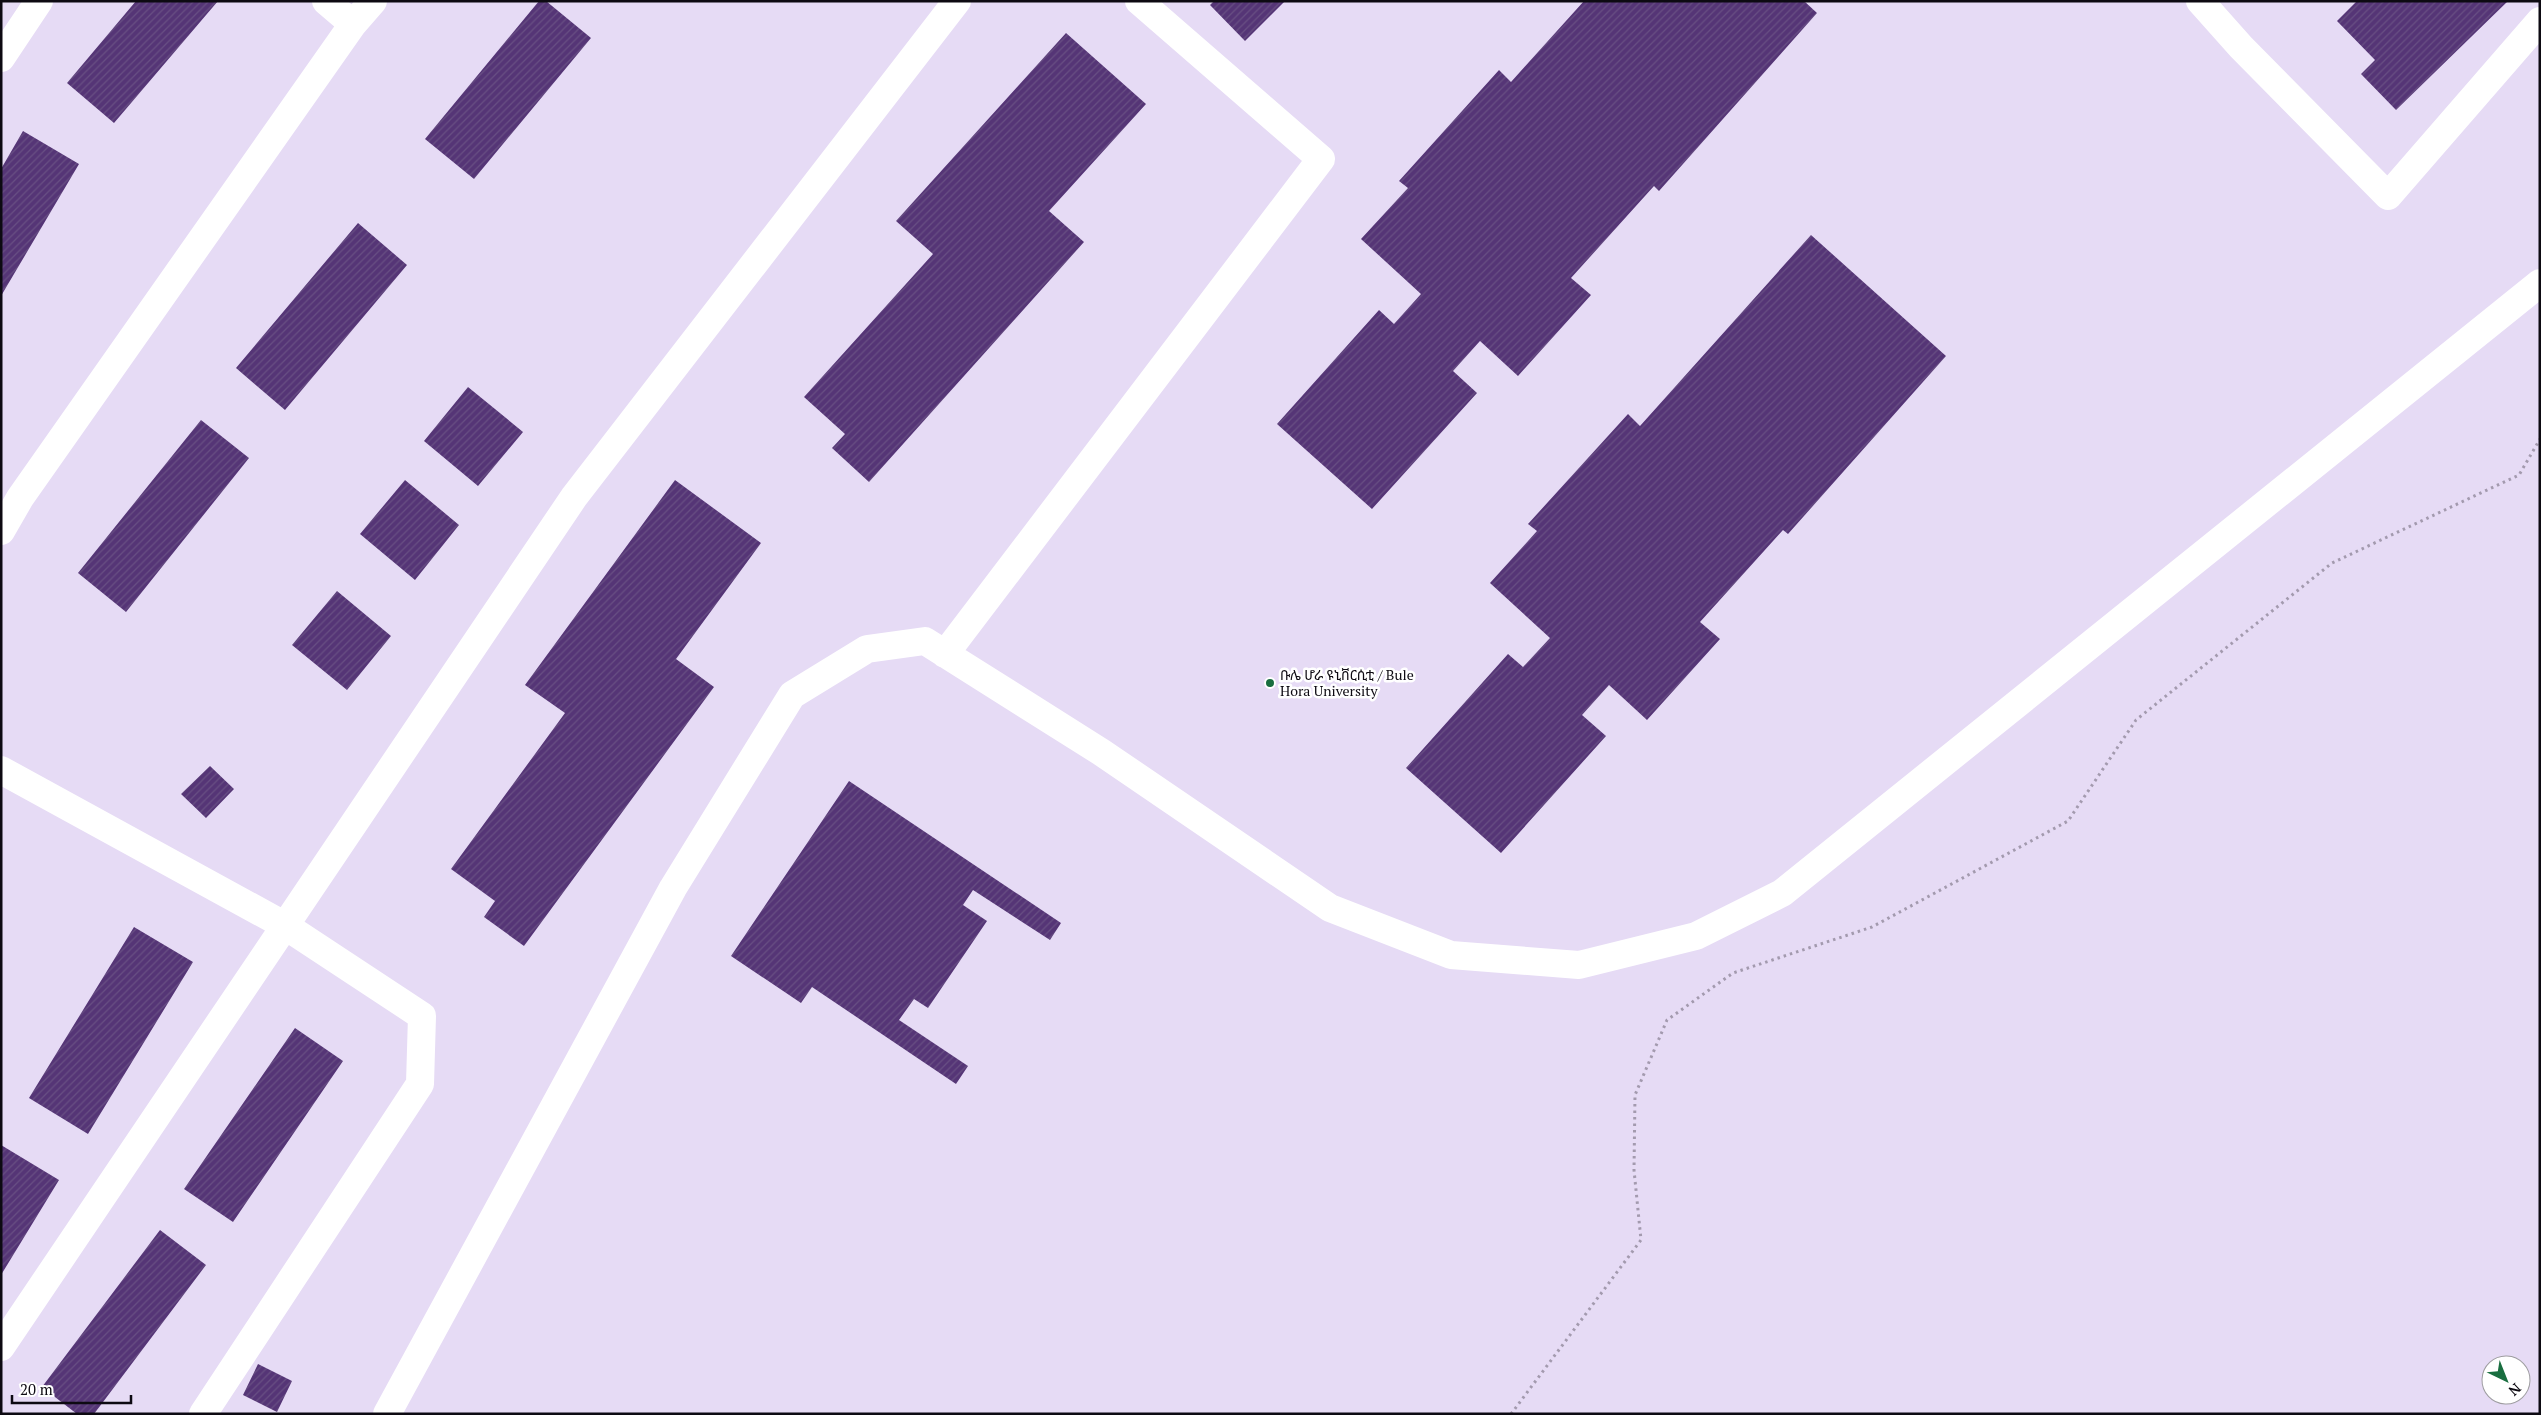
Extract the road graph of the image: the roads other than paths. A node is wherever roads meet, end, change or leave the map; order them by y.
1 (39, 1) edge
2 (326, 1) edge
3 (372, 1) edge
4 (957, 1) edge
5 (1140, 1) edge
6 (2200, 1) edge
7 (2540, 21) edge
8 (353, 24) junction
9 (1, 58) edge
10 (2540, 283) edge
11 (1, 531) edge
12 (945, 654) junction
13 (1, 770) edge
14 (284, 925) junction
15 (1, 1347) edge
16 (204, 1414) edge
17 (386, 1414) edge

1 - 9 street
2 - 8 street
3 - 8 street
4 - 14 street
5 - 12 street
6 - 7 street
8 - 11 street
10 - 12 street
12 - 17 street
13 - 14 street
14 - 15 street
14 - 16 street

